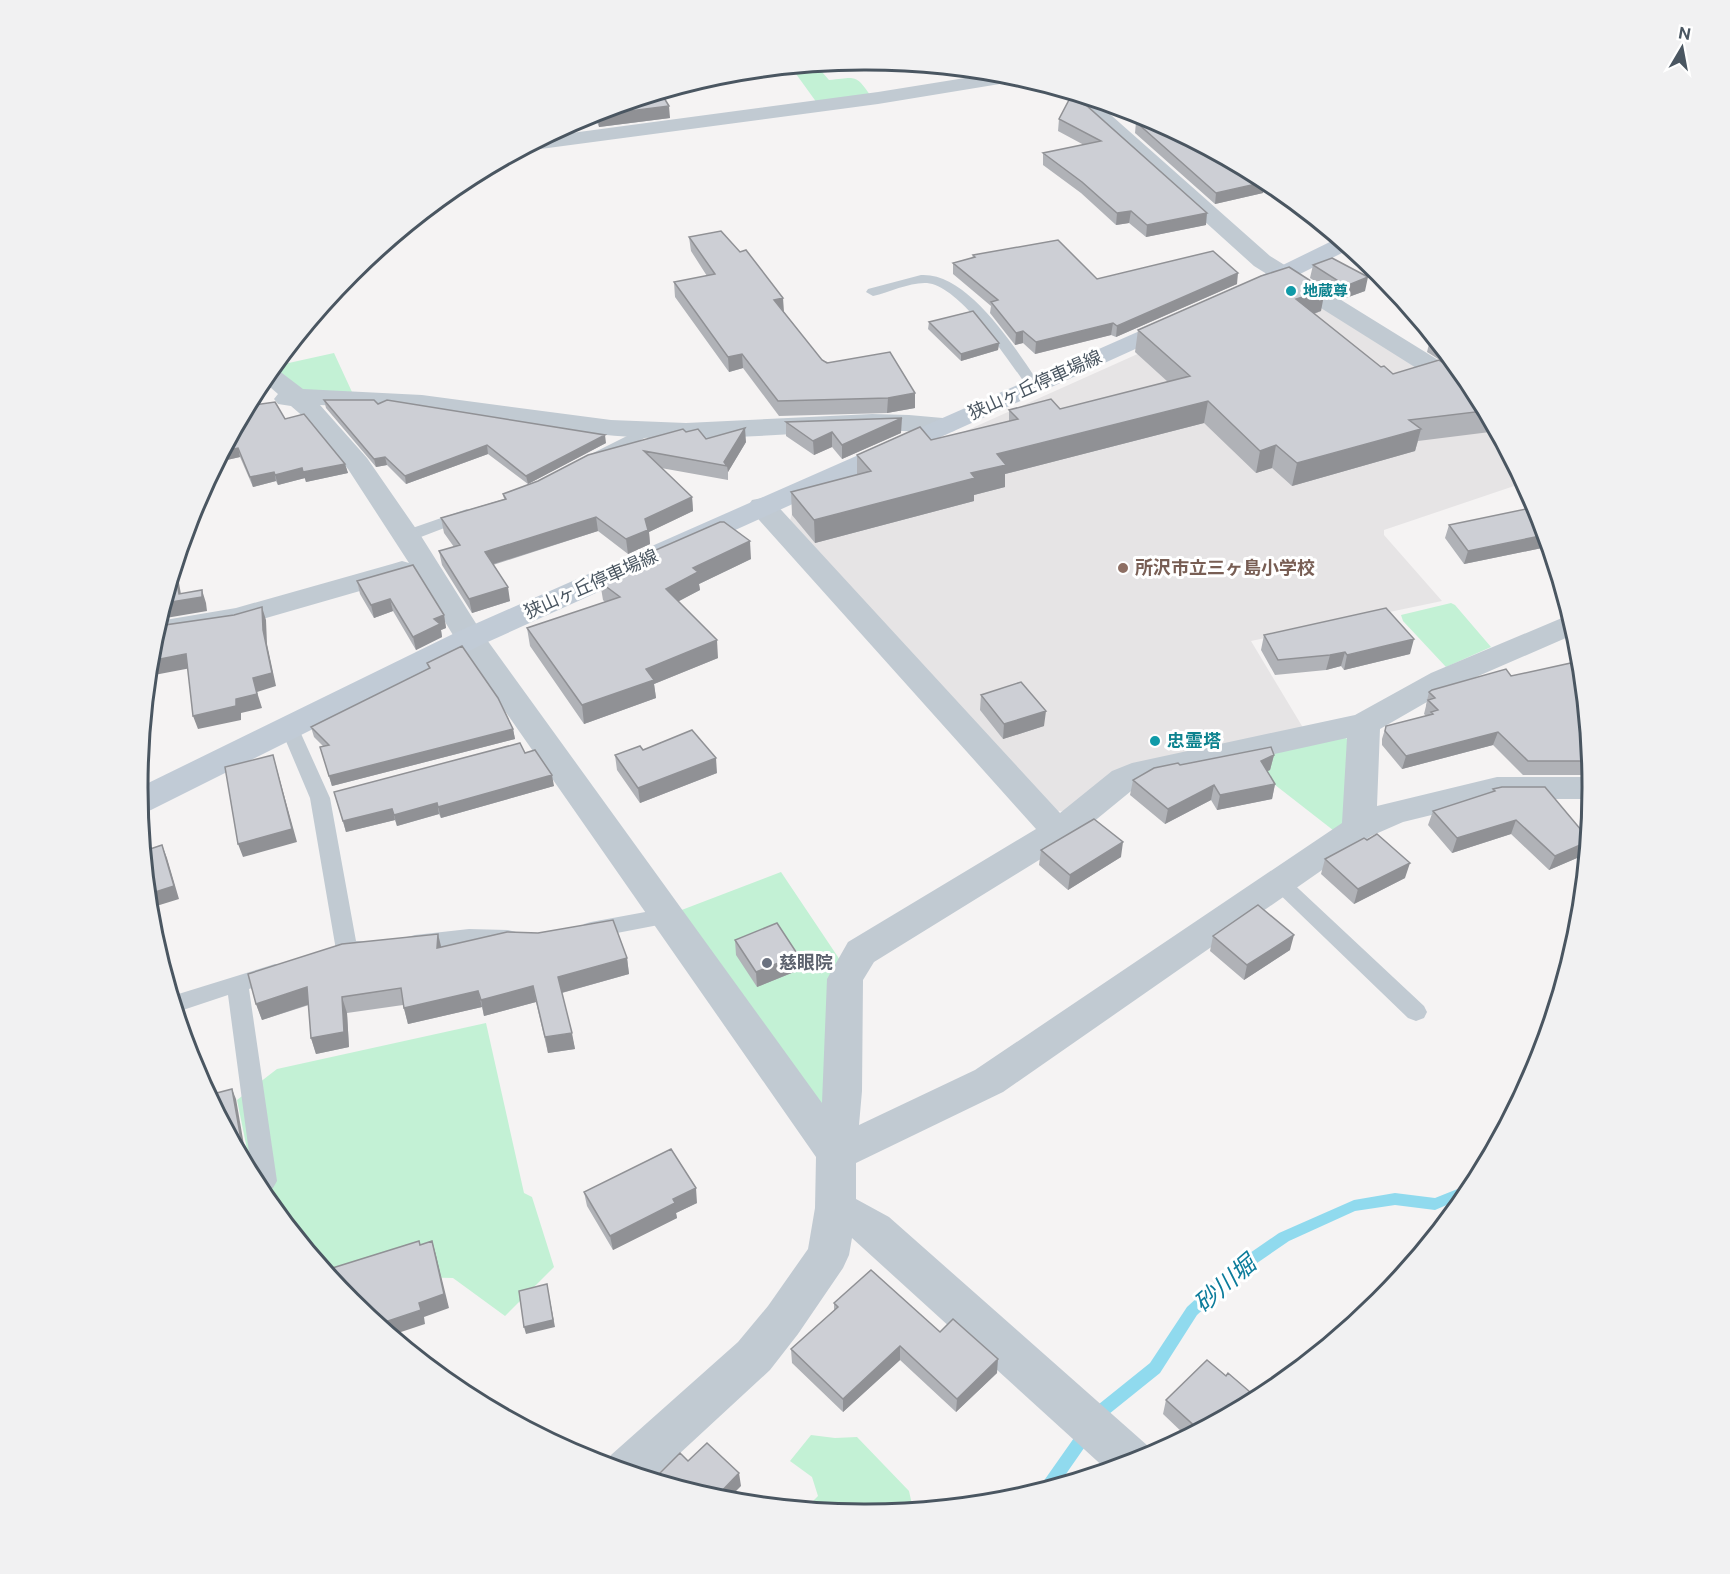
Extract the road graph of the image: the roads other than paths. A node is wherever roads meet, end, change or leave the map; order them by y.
1 (983, 81) edge
2 (1091, 108) edge
3 (554, 141) edge
4 (1337, 248) edge
5 (1282, 275) junction
6 (873, 292) dead end
7 (1228, 299) edge
8 (1196, 313) edge
9 (1454, 379) edge
10 (1034, 386) junction
11 (269, 389) edge
12 (295, 398) junction
13 (945, 425) junction
14 (649, 430) junction
15 (576, 468) edge
16 (762, 506) junction
17 (481, 509) edge
18 (407, 536) junction
19 (424, 564) junction
20 (1563, 627) edge
21 (166, 629) edge
22 (470, 638) junction
23 (1364, 724) junction
24 (289, 728) junction
25 (1582, 788) edge
26 (342, 793) edge
27 (148, 798) edge
28 (320, 798) junction
29 (1359, 828) junction
30 (1058, 832) junction
31 (1278, 881) junction
32 (667, 916) junction
33 (576, 932) edge
34 (531, 938) edge
35 (347, 950) junction
36 (325, 957) edge
37 (292, 967) edge
38 (237, 984) junction
39 (182, 1002) edge
40 (1416, 1012) dead end
41 (836, 1154) junction
42 (265, 1178) edge
43 (836, 1208) junction
44 (1122, 1452) edge
45 (634, 1465) edge

1 - 3 street
2 - 5 street
4 - 5 main road
5 - 7 main road
5 - 9 street
6 - 10 lane
8 - 10 main road, 狭山ヶ丘停車場線
10 - 13 main road, 狭山ヶ丘停車場線
11 - 12 street
12 - 14 street
12 - 18 street
13 - 14 street
13 - 16 main road, 狭山ヶ丘停車場線
14 - 15 lane
16 - 22 main road, 狭山ヶ丘停車場線
16 - 30 street
17 - 18 lane
18 - 19 street
19 - 21 street
19 - 22 street
20 - 23 street
22 - 24 main road, 狭山ヶ丘停車場線
22 - 32 street
23 - 29 street
23 - 30 street
24 - 27 main road, 狭山ヶ丘停車場線
24 - 28 lane
25 - 29 street
26 - 28 lane
28 - 35 lane
29 - 31 street
30 - 41 street
31 - 40 lane
31 - 41 street
32 - 33 lane
32 - 41 street
34 - 35 lane
35 - 36 lane
37 - 38 lane
38 - 39 lane
38 - 42 lane
41 - 43 street
43 - 44 street
43 - 45 street

